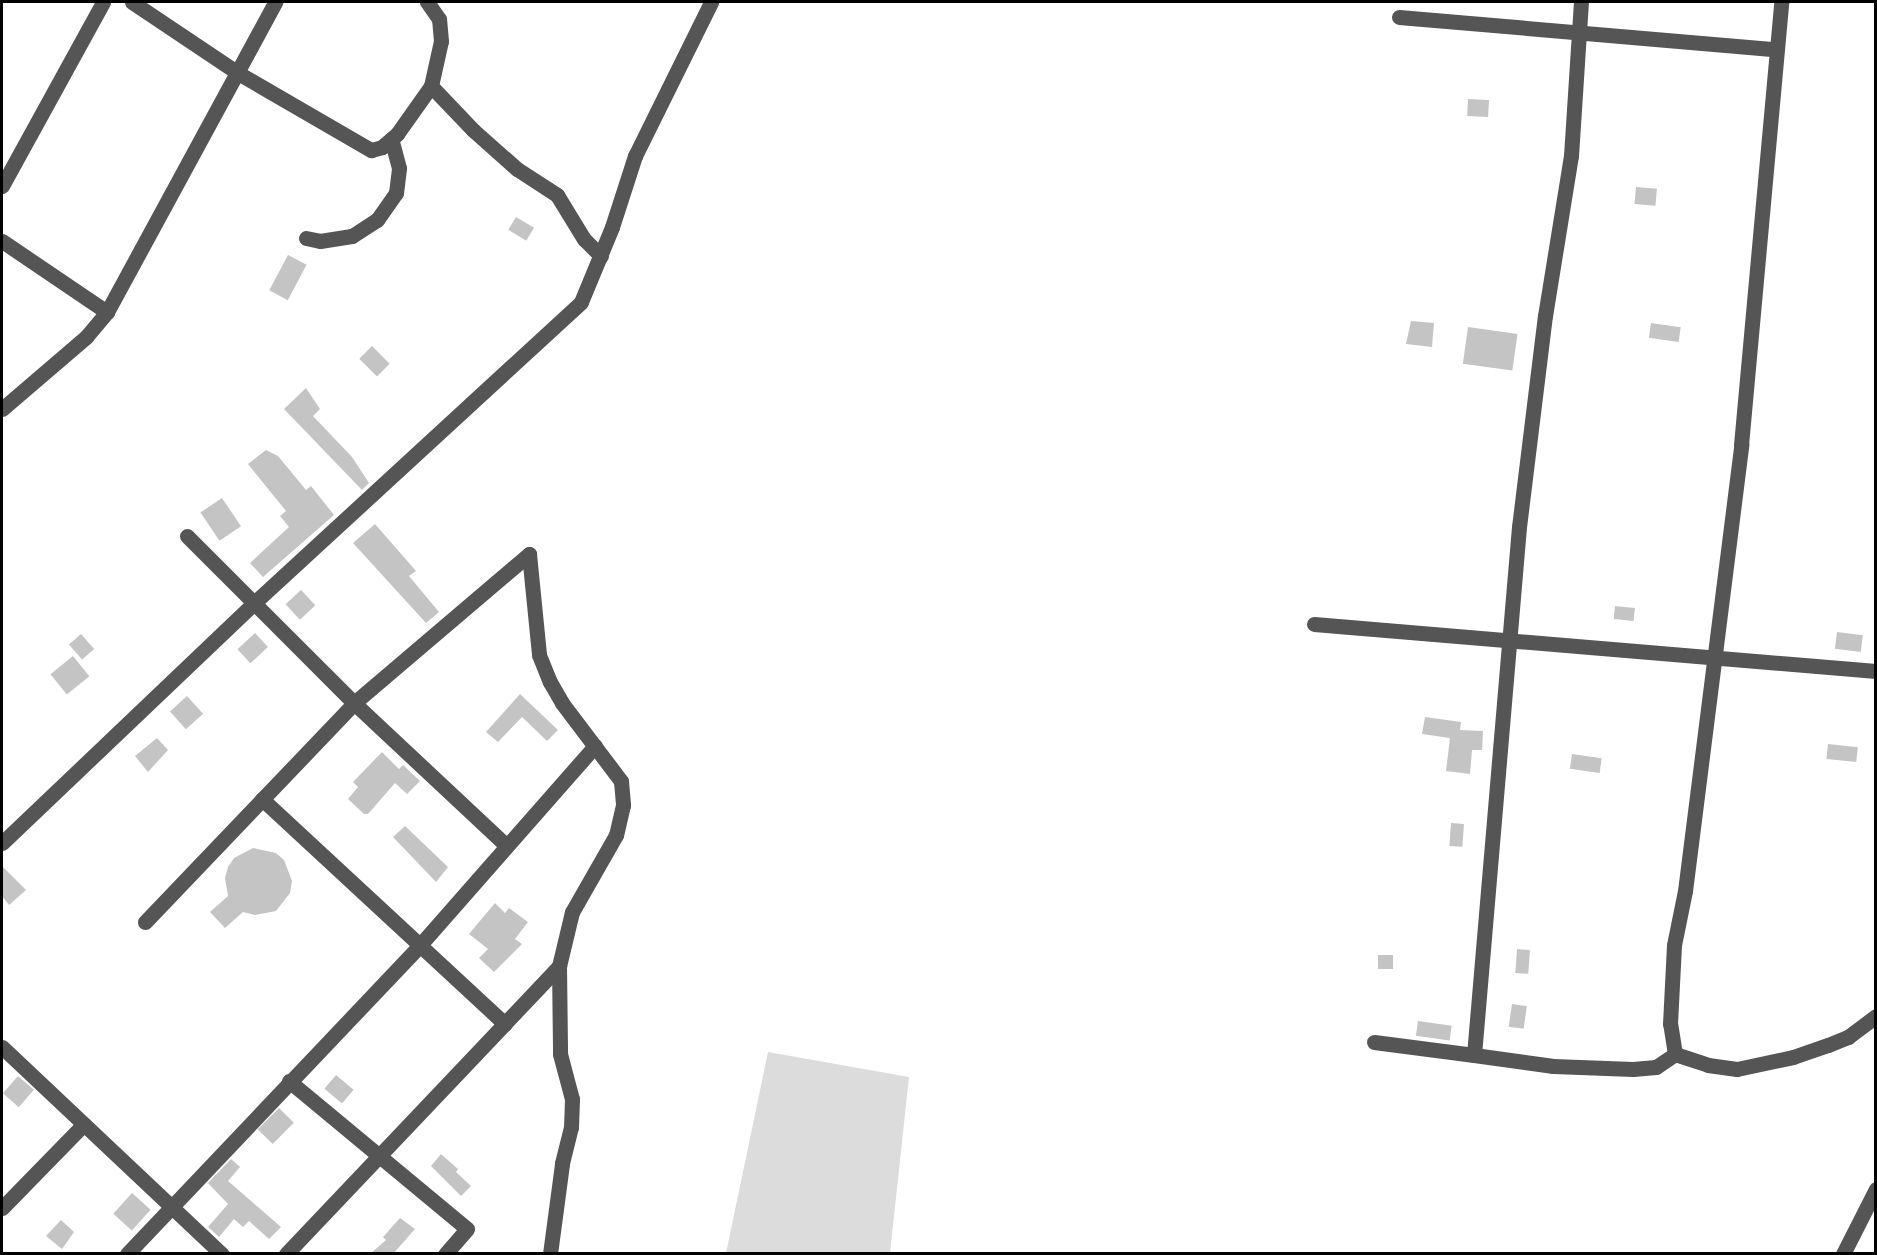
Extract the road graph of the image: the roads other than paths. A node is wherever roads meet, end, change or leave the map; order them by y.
1 (103, 2) edge
2 (132, 2) edge
3 (274, 2) edge
4 (427, 2) edge
5 (711, 2) edge
6 (1581, 2) edge
7 (1781, 2) edge
8 (1399, 17) dead end
9 (1579, 33) junction
10 (1775, 49) junction
11 (238, 72) junction
12 (431, 86) junction
13 (391, 139) junction
14 (2, 186) edge
15 (306, 238) dead end
16 (2, 241) edge
17 (601, 256) junction
18 (107, 312) junction
19 (2, 410) edge
20 (187, 536) dead end
21 (254, 603) junction
22 (1314, 624) dead end
23 (1510, 640) junction
24 (1713, 657) junction
25 (1875, 671) edge
26 (354, 703) junction
27 (595, 746) junction
28 (262, 799) junction
29 (2, 843) edge
30 (507, 846) junction
31 (145, 922) dead end
32 (420, 945) junction
33 (559, 966) junction
34 (1875, 1016) edge
35 (505, 1024) junction
36 (1374, 1042) dead end
37 (2, 1047) edge
38 (1474, 1054) junction
39 (1675, 1054) junction
40 (289, 1081) junction
41 (84, 1124) junction
42 (378, 1157) junction
43 (1875, 1189) edge
44 (172, 1206) junction
45 (2, 1208) edge
46 (127, 1254) edge
47 (222, 1254) edge
48 (286, 1254) edge
49 (445, 1254) edge
50 (550, 1254) edge
51 (1843, 1254) edge

1 - 14 street
2 - 11 street
3 - 11 street
4 - 12 street
5 - 17 street
6 - 9 street
7 - 10 street
8 - 9 street
9 - 10 street
9 - 23 street
10 - 24 street
11 - 13 street
11 - 18 street
12 - 13 street
12 - 17 street
13 - 15 street
16 - 18 street
17 - 21 street
18 - 19 street
20 - 21 street
21 - 26 street
21 - 29 street
22 - 23 street
23 - 24 street
23 - 38 street
24 - 25 street
24 - 39 street
26 - 27 street
26 - 28 street
26 - 30 street
27 - 30 street
27 - 33 street
28 - 31 street
28 - 32 street
30 - 32 street
32 - 35 street
32 - 40 street
33 - 35 street
33 - 50 street
34 - 39 street
35 - 42 street
36 - 38 street
37 - 41 street
38 - 39 street
40 - 42 street
40 - 44 street
41 - 44 street
41 - 45 street
42 - 48 street
42 - 49 street
43 - 51 street
44 - 46 street
44 - 47 street

